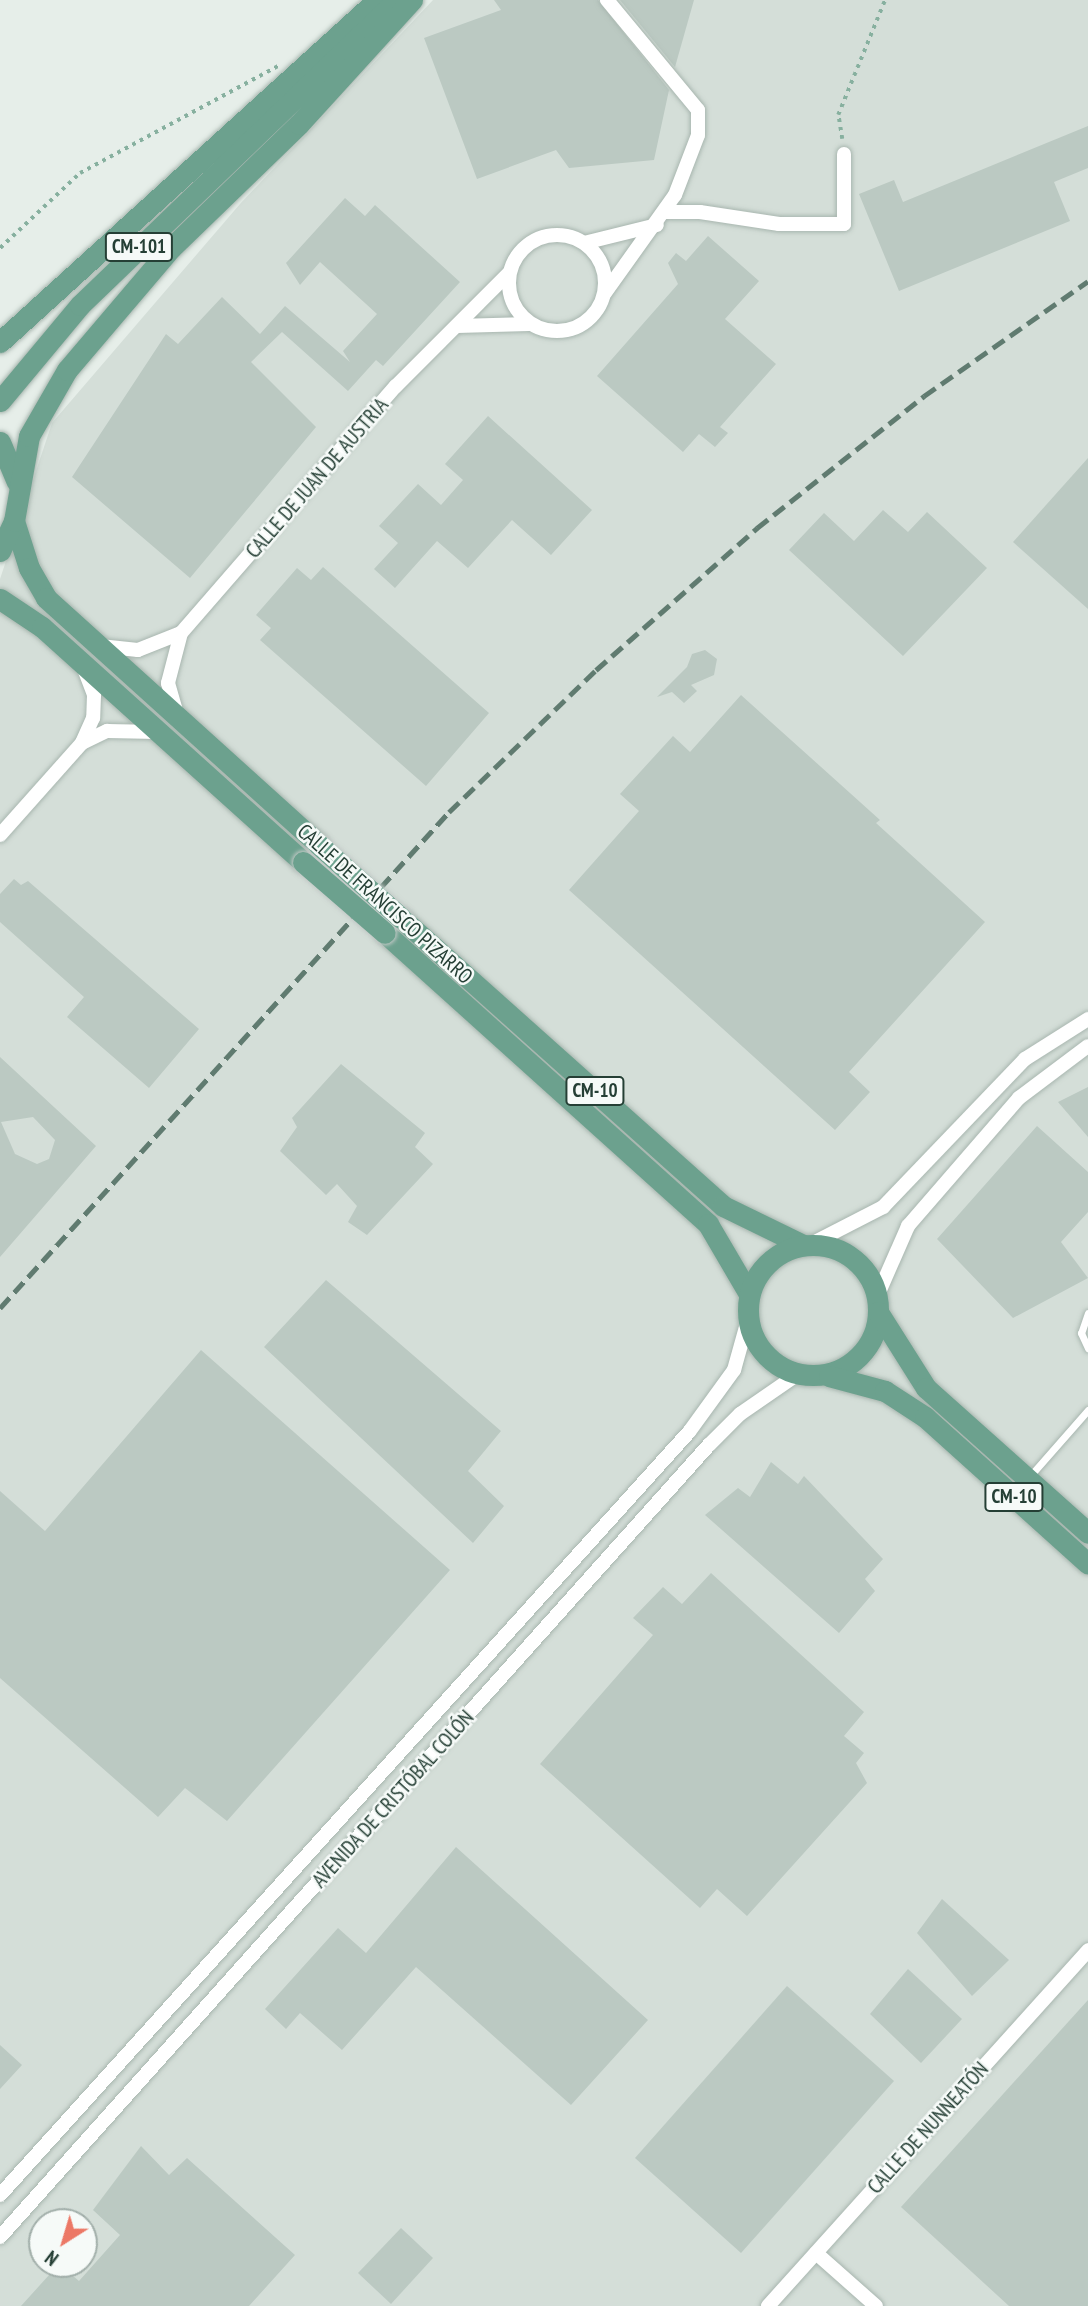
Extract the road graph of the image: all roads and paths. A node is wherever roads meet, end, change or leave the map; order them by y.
1 (377, 0) edge
2 (398, 0) edge
3 (412, 0) edge
4 (607, 0) edge
5 (885, 0) edge
6 (304, 64) junction
7 (844, 154) joint
8 (661, 218) junction
9 (584, 243) junction
10 (0, 248) edge
11 (509, 273) junction
12 (605, 293) junction
13 (529, 324) junction
14 (457, 326) junction
15 (0, 342) edge
16 (2, 399) edge
17 (0, 442) edge
18 (17, 484) junction
19 (14, 521) junction
20 (0, 551) edge
21 (0, 599) edge
22 (181, 634) junction
23 (98, 646) junction
24 (81, 662) junction
25 (178, 719) junction
26 (159, 733) junction
27 (82, 743) junction
28 (0, 835) edge
29 (1088, 1019) edge
30 (1088, 1046) edge
31 (807, 1243) junction
32 (749, 1294) junction
33 (877, 1305) junction
34 (1088, 1313) edge
35 (748, 1320) junction
36 (1088, 1348) edge
37 (799, 1374) junction
38 (829, 1376) junction
39 (1088, 1410) edge
40 (1028, 1479) junction
41 (1088, 1533) edge
42 (1088, 1564) edge
43 (1088, 1950) edge
44 (0, 2195) edge
45 (0, 2237) edge
46 (816, 2253) junction
47 (768, 2306) edge
48 (876, 2306) edge

1 - 6 main road
2 - 16 main road, CM-101
3 - 18 main road
4 - 8 street
5 - 7 path
6 - 10 path
6 - 15 main road
7 - 8 street
8 - 9 street
8 - 12 street
9 - 11 street
9 - 12 street
11 - 13 street
11 - 14 street, CALLE DE JUAN DE AUSTRIA
12 - 13 street
13 - 14 street
14 - 22 street, CALLE DE JUAN DE AUSTRIA
17 - 18 main road, CM-10
18 - 19 main road, CM-10
19 - 20 main road, CM-10
19 - 23 main road, CALLE DE FRANCISCO PIZARRO / CM-10
21 - 24 main road, CALLE DE FRANCISCO PIZARRO / CM-10
22 - 23 street
22 - 25 street
23 - 25 main road, CALLE DE FRANCISCO PIZARRO / CM-10
24 - 26 main road, CALLE DE FRANCISCO PIZARRO / CM-10
24 - 27 street
25 - 31 main road, CALLE DE FRANCISCO PIZARRO / CM-10, bridge
26 - 27 street
26 - 32 main road, CALLE DE FRANCISCO PIZARRO / CM-10, bridge
27 - 28 street
29 - 31 street
30 - 33 street
31 - 32 main road
31 - 33 main road, CM-10
32 - 35 main road
33 - 38 main road
33 - 40 main road, CM-10
34 - 36 lane
35 - 37 main road
35 - 44 street, AVENIDA DE CRISTÓBAL COLÓN
37 - 38 main road, CM-10
37 - 45 street, AVENIDA DE CRISTÓBAL COLÓN
38 - 42 main road, CM-10
39 - 40 lane
40 - 41 main road, CM-10
43 - 46 street, CALLE DE NUNNEATÓN
46 - 47 street, CALLE DE NUNNEATÓN
46 - 48 street

